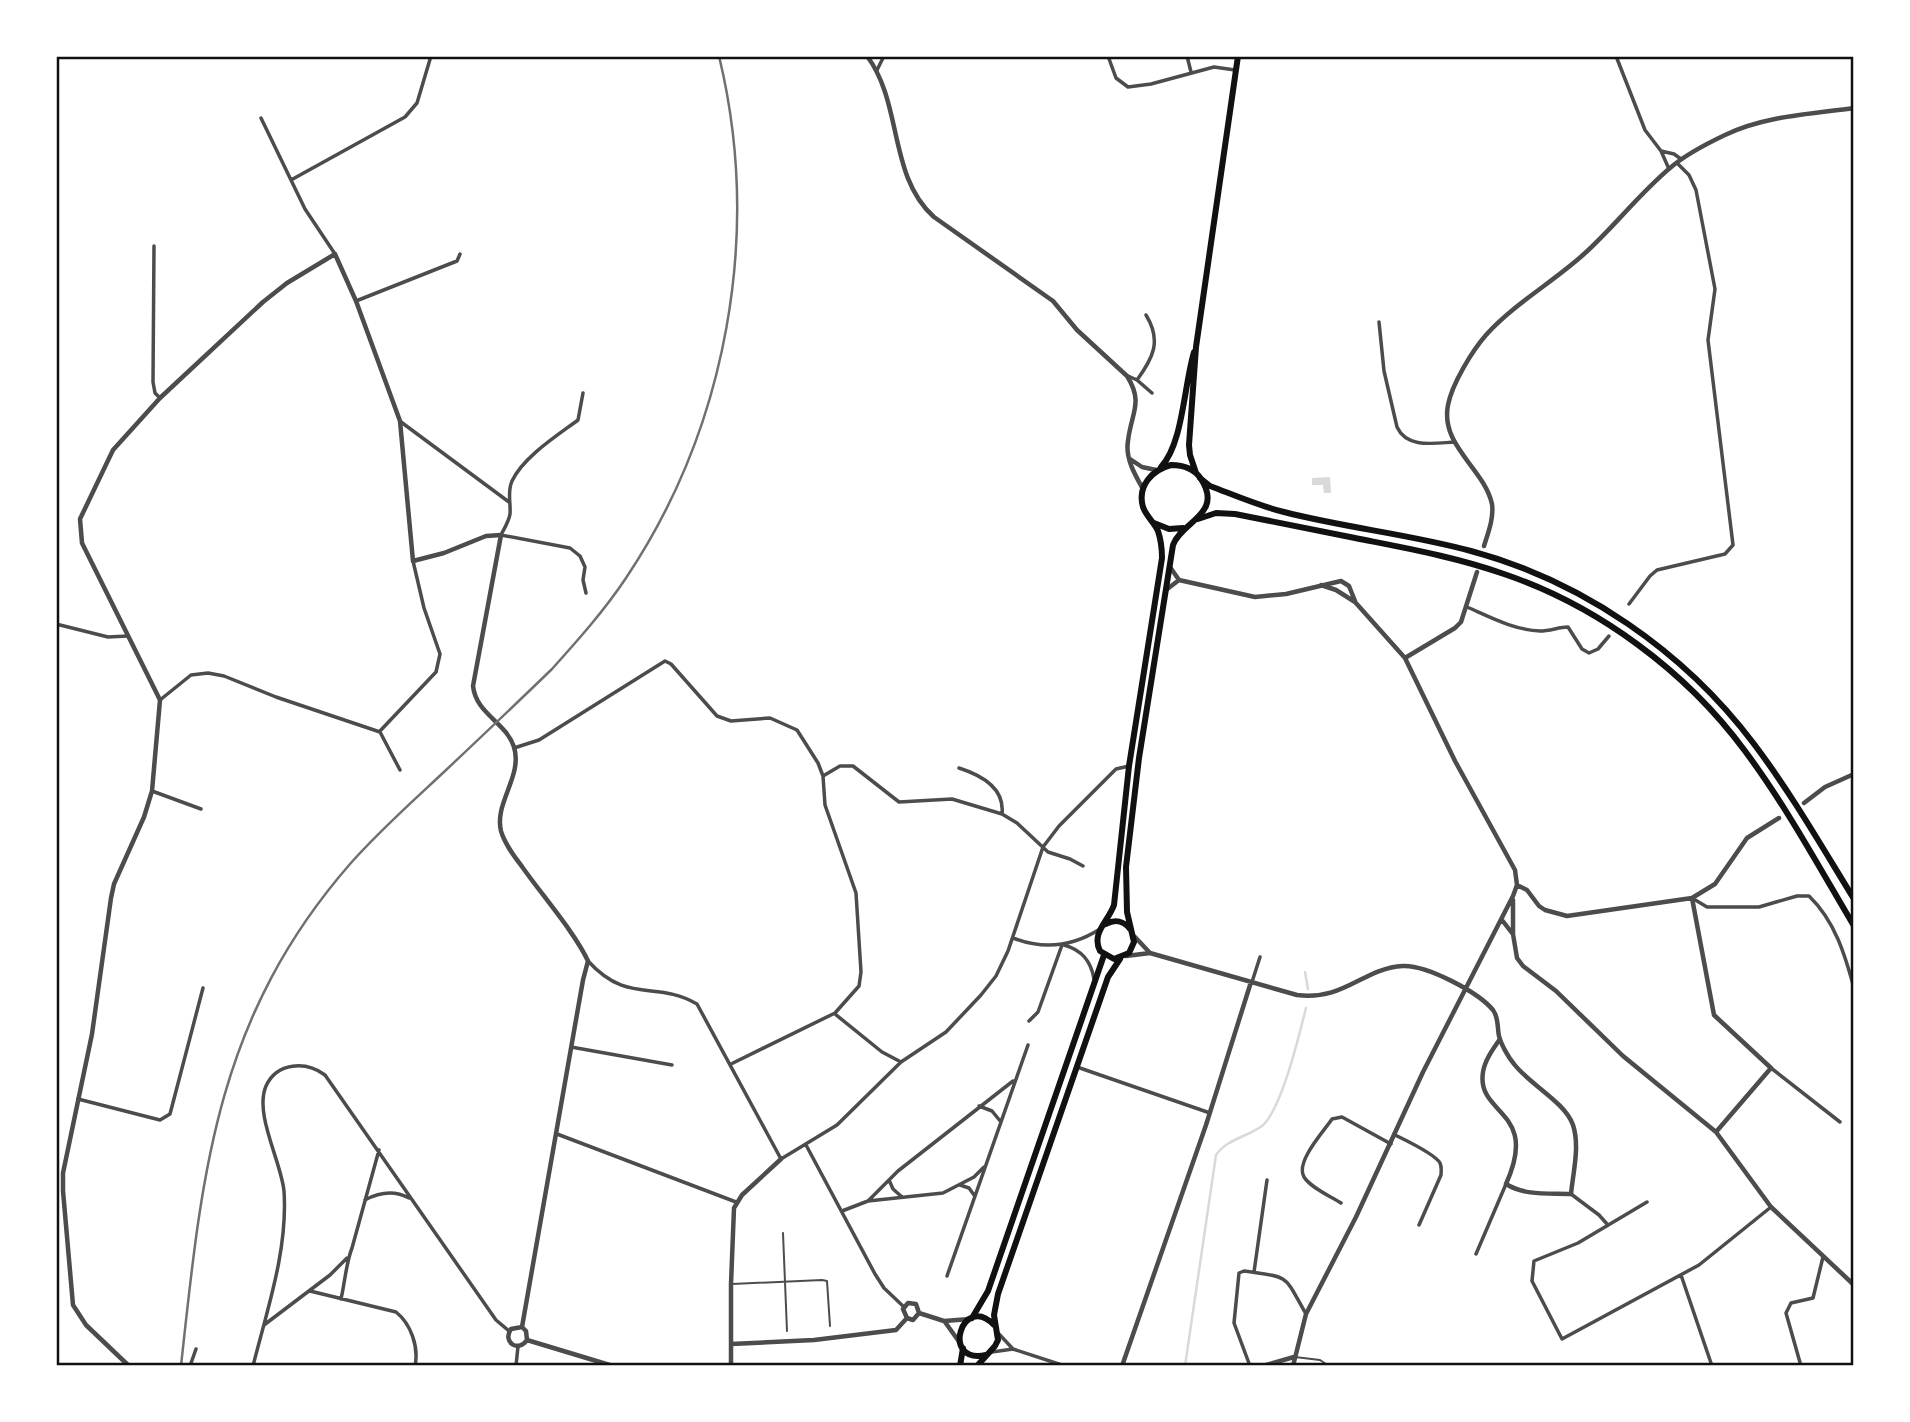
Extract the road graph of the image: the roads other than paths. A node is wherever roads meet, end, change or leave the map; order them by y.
1 (431, 56) edge
2 (869, 56) edge
3 (884, 56) edge
4 (1108, 56) edge
5 (1187, 56) edge
6 (1238, 56) edge
7 (1616, 56) edge
8 (877, 70) junction
9 (1235, 70) junction
10 (1191, 72) junction
11 (1854, 108) edge
12 (261, 118) dead end
13 (1661, 151) junction
14 (1679, 161) junction
15 (1669, 169) junction
16 (291, 180) junction
17 (154, 246) dead end
18 (335, 254) junction
19 (460, 254) dead end
20 (356, 301) junction
21 (1146, 315) dead end
22 (1379, 322) dead end
23 (1196, 347) junction
24 (1127, 376) junction
25 (1137, 380) junction
26 (583, 393) dead end
27 (1152, 393) dead end
28 (160, 398) junction
29 (400, 421) junction
30 (1455, 442) junction
31 (1129, 458) junction
32 (1159, 469) junction
33 (1199, 476) junction
34 (1143, 489) junction
35 (509, 502) junction
36 (1198, 519) junction
37 (1152, 522) junction
38 (1188, 527) junction
39 (501, 534) junction
40 (1485, 546) dead end
41 (413, 561) junction
42 (1169, 565) junction
43 (1477, 572) dead end
44 (1179, 580) junction
45 (1341, 581) junction
46 (1321, 585) junction
47 (1166, 590) junction
48 (1336, 590) junction
49 (586, 593) dead end
50 (1355, 602) junction
51 (1629, 604) dead end
52 (1467, 607) junction
53 (56, 624) edge
54 (1609, 636) dead end
55 (130, 637) junction
56 (1405, 658) junction
57 (160, 700) junction
58 (380, 732) junction
59 (514, 748) junction
60 (1129, 766) junction
61 (960, 768) dead end
62 (400, 770) dead end
63 (1854, 774) edge
64 (823, 776) junction
65 (152, 791) junction
66 (1804, 803) dead end
67 (201, 809) dead end
68 (1002, 814) junction
69 (1779, 818) dead end
70 (1042, 847) junction
71 (1083, 866) dead end
72 (1517, 885) junction
73 (1513, 896) junction
74 (1692, 898) junction
75 (1854, 899) edge
76 (1502, 920) junction
77 (1854, 926) edge
78 (1102, 927) junction
79 (1133, 933) junction
80 (1513, 934) junction
81 (1013, 938) junction
82 (1062, 945) junction
83 (1150, 953) junction
84 (1104, 955) junction
85 (1122, 957) junction
86 (1259, 957) dead end
87 (588, 961) junction
88 (1251, 982) junction
89 (1094, 984) junction
90 (203, 988) dead end
91 (1854, 988) edge
92 (1465, 989) junction
93 (835, 1013) junction
94 (1029, 1021) dead end
95 (1500, 1039) junction
96 (1027, 1045) dead end
97 (571, 1047) junction
98 (901, 1062) junction
99 (731, 1064) junction
100 (672, 1065) dead end
101 (1077, 1067) junction
102 (1771, 1068) junction
103 (1015, 1079) junction
104 (78, 1099) junction
105 (978, 1107) junction
106 (1210, 1113) junction
107 (1001, 1122) junction
108 (1840, 1122) dead end
109 (1717, 1132) junction
110 (557, 1134) junction
111 (1395, 1135) junction
112 (806, 1144) junction
113 (1391, 1144) junction
114 (379, 1150) junction
115 (781, 1159) junction
116 (986, 1165) junction
117 (889, 1180) junction
118 (1267, 1180) dead end
119 (1506, 1184) junction
120 (960, 1185) junction
121 (1571, 1194) junction
122 (974, 1195) junction
123 (904, 1198) junction
124 (411, 1199) junction
125 (365, 1200) junction
126 (868, 1200) junction
127 (736, 1202) junction
128 (1647, 1202) dead end
129 (1341, 1203) dead end
130 (1771, 1207) junction
131 (842, 1211) junction
132 (1419, 1225) dead end
133 (1607, 1225) junction
134 (783, 1233) dead end
135 (1476, 1254) dead end
136 (1823, 1257) junction
137 (347, 1258) junction
138 (1254, 1272) junction
139 (1682, 1275) junction
140 (947, 1276) dead end
141 (785, 1282) junction
142 (731, 1284) junction
143 (1854, 1285) edge
144 (310, 1291) junction
145 (341, 1299) junction
146 (904, 1307) junction
147 (919, 1313) junction
148 (1306, 1314) junction
149 (906, 1318) junction
150 (971, 1318) junction
151 (944, 1321) junction
152 (263, 1326) junction
153 (830, 1326) dead end
154 (522, 1327) junction
155 (996, 1330) junction
156 (509, 1331) junction
157 (787, 1331) dead end
158 (527, 1339) junction
159 (731, 1344) junction
160 (518, 1346) junction
161 (961, 1346) junction
162 (196, 1349) dead end
163 (1013, 1349) junction
164 (989, 1353) junction
165 (1294, 1357) junction
166 (129, 1366) edge
167 (190, 1366) edge
168 (253, 1366) edge
169 (415, 1366) edge
170 (516, 1366) edge
171 (613, 1366) edge
172 (731, 1366) edge
173 (960, 1366) edge
174 (977, 1366) edge
175 (1065, 1366) edge
176 (1122, 1366) edge
177 (1250, 1366) edge
178 (1263, 1366) edge
179 (1293, 1366) edge
180 (1329, 1366) edge
181 (1712, 1366) edge
182 (1801, 1366) edge

1 - 16 street
2 - 8 street
3 - 8 street
4 - 10 street
5 - 10 street
6 - 9 main road
7 - 13 street
8 - 24 street
9 - 10 street
9 - 23 main road
11 - 14 street
12 - 16 street
13 - 14 street
13 - 15 street
14 - 15 street
14 - 51 street
15 - 30 street
16 - 18 street
17 - 28 street
18 - 20 street
18 - 28 street
19 - 20 street
20 - 29 street
21 - 25 street
22 - 30 street
23 - 32 main road
23 - 33 main road
24 - 25 street
24 - 31 street
25 - 27 street
26 - 35 street
28 - 55 street
29 - 35 street
29 - 41 street
30 - 40 street
31 - 32 street
31 - 34 street
32 - 33 main road
32 - 34 main road
33 - 36 main road
33 - 75 main road
34 - 37 main road
35 - 39 street
36 - 38 main road
36 - 77 main road
37 - 38 main road
37 - 60 main road
38 - 42 main road
39 - 41 street
39 - 49 street
39 - 59 street
41 - 58 street
42 - 44 street
42 - 47 main road
43 - 52 street
44 - 46 street
44 - 47 street
45 - 46 street
45 - 48 street
45 - 50 street
46 - 48 street
47 - 79 main road
48 - 50 street
50 - 56 street
52 - 54 street
52 - 56 street
53 - 55 street
55 - 57 street
56 - 72 street
57 - 58 street
57 - 65 street
58 - 62 street
59 - 64 street
59 - 87 street
60 - 70 street
60 - 78 main road
61 - 68 street
63 - 66 street
64 - 68 street
64 - 93 street
65 - 67 street
65 - 104 street
68 - 70 street
69 - 74 street
70 - 71 street
70 - 81 street
72 - 73 street
72 - 74 street
73 - 76 street
73 - 80 street
74 - 91 street
74 - 102 street
76 - 80 street
76 - 92 street
78 - 79 main road
78 - 82 street
78 - 84 main road
79 - 83 street
79 - 85 main road
80 - 109 street
81 - 82 street
81 - 98 street
82 - 89 street
82 - 94 street
83 - 85 street
83 - 88 street
84 - 85 main road
84 - 89 main road
85 - 101 main road
86 - 88 street
87 - 97 street
87 - 99 street
88 - 92 street
88 - 106 street
89 - 150 main road
90 - 104 street
92 - 95 street
92 - 111 street
93 - 98 street
93 - 99 street
95 - 119 street
95 - 121 street
96 - 103 street
97 - 100 street
97 - 110 street
98 - 112 street
99 - 115 street
101 - 106 street
101 - 155 main road
102 - 108 street
102 - 109 street
103 - 105 street
103 - 107 street
104 - 166 street
105 - 107 street
105 - 117 street
106 - 176 street
107 - 116 street
109 - 130 street
110 - 127 street
110 - 154 street
111 - 113 street
111 - 132 street
112 - 115 street
112 - 131 street
113 - 129 street
113 - 148 street
114 - 124 street
114 - 125 street
114 - 152 street
115 - 127 street
116 - 120 street
116 - 122 street
117 - 123 street
117 - 126 street
118 - 138 street
119 - 121 street
119 - 135 street
120 - 122 street
120 - 123 street
121 - 133 street
122 - 140 street
123 - 126 street
124 - 125 street
124 - 156 street
125 - 137 street
126 - 131 street
127 - 142 street
128 - 133 street
130 - 136 street
130 - 139 street
131 - 146 street
133 - 139 street
134 - 141 lane
136 - 143 street
136 - 182 street
137 - 144 street
137 - 145 street
138 - 148 street
138 - 177 street
139 - 181 street
141 - 142 lane
141 - 153 lane
141 - 157 lane
142 - 159 street
144 - 145 street
144 - 152 street
145 - 169 street
146 - 147 street
146 - 149 street
147 - 149 street
147 - 151 street
148 - 165 street
149 - 159 street
150 - 151 street
150 - 155 main road
150 - 161 main road
151 - 161 street
152 - 168 street
154 - 156 street
154 - 158 street
155 - 163 street
155 - 164 main road
156 - 160 street
158 - 160 street
158 - 171 street
159 - 172 street
160 - 170 street
161 - 164 main road
161 - 173 main road
162 - 167 street
163 - 164 street
163 - 175 street
164 - 174 main road
165 - 178 street
165 - 179 street
165 - 180 lane

